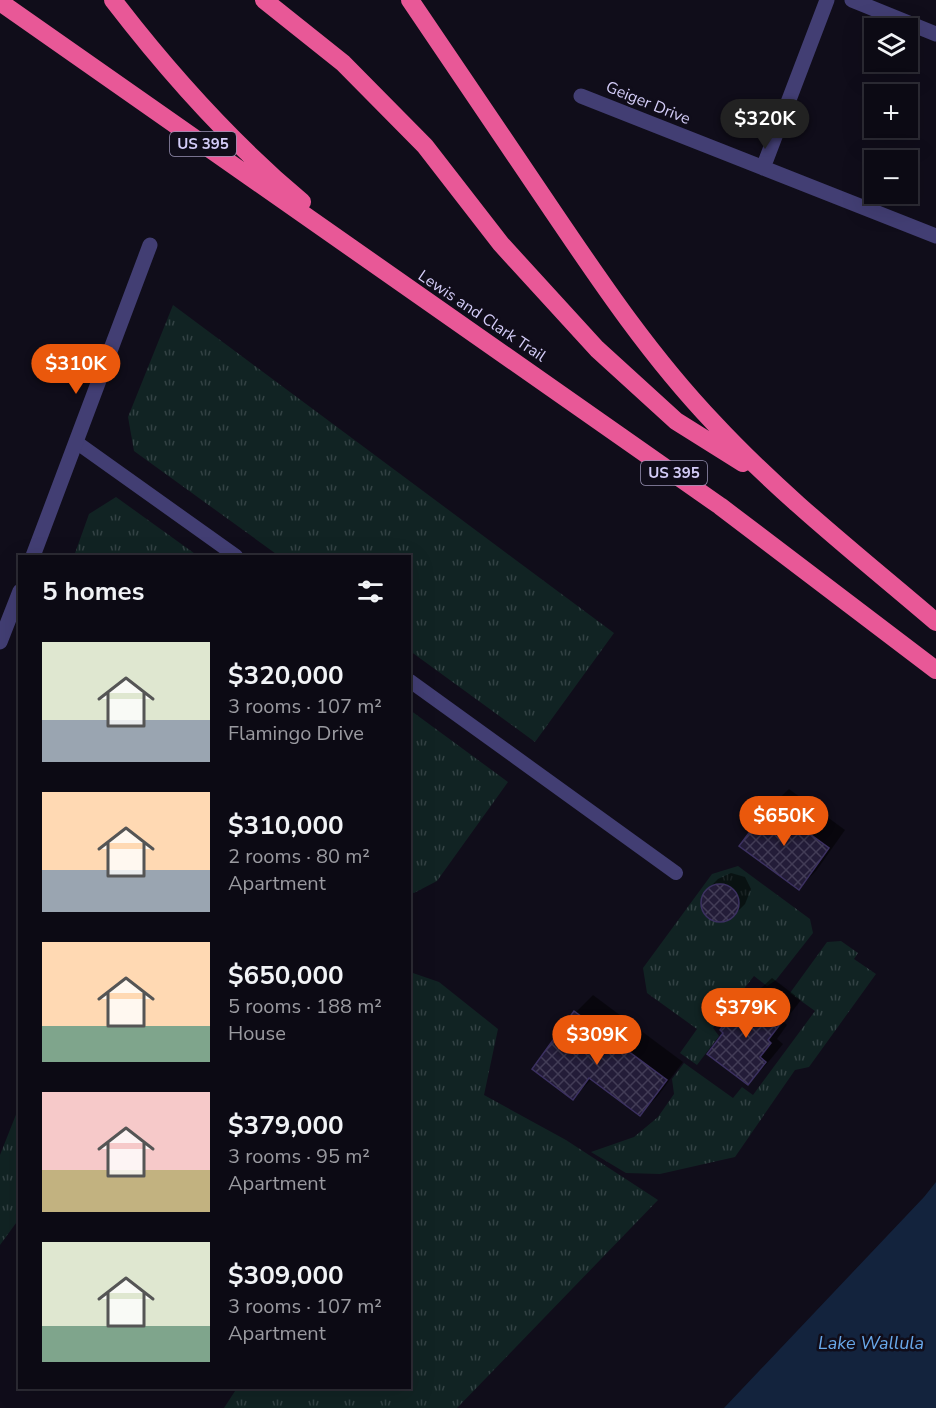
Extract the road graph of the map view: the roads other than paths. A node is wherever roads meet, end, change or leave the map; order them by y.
1 (113, 0) edge
2 (264, 0) edge
3 (410, 0) edge
4 (827, 0) edge
5 (852, 0) edge
6 (0, 2) edge
7 (936, 34) edge
8 (581, 96) dead end
9 (763, 168) junction
10 (936, 236) edge
11 (150, 245) dead end
12 (405, 287) junction
13 (76, 442) junction
14 (768, 478) junction
15 (33, 555) edge
16 (235, 555) edge
17 (18, 596) edge
18 (936, 622) edge
19 (0, 642) edge
20 (936, 670) edge
21 (411, 682) edge
22 (676, 873) dead end

1 - 12 highway
2 - 14 highway
3 - 14 highway
4 - 9 street
5 - 7 street
6 - 12 highway, Lewis and Clark Trail / US 395
8 - 9 street, Geiger Drive
9 - 10 street, Geiger Drive
11 - 13 street
12 - 20 highway, Lewis and Clark Trail / US 395
13 - 15 street
13 - 16 lane
14 - 18 highway
17 - 19 street
21 - 22 lane

